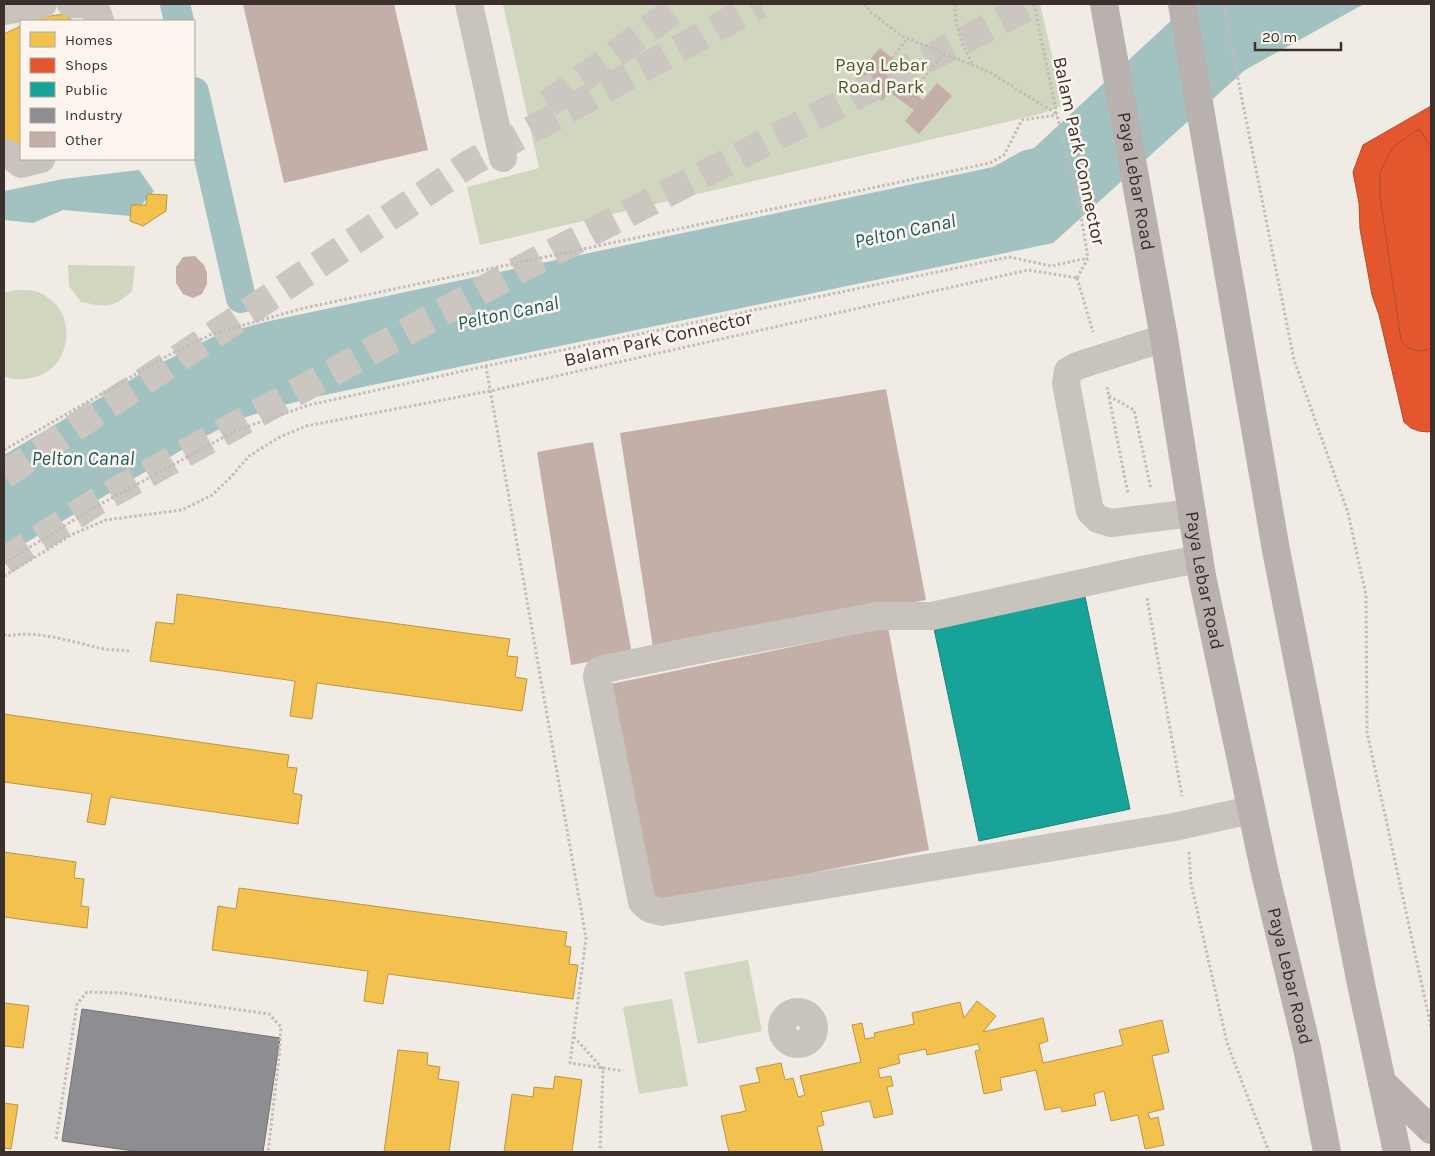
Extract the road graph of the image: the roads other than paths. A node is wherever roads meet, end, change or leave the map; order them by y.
1 (42, 4) edge
2 (71, 4) edge
3 (469, 4) edge
4 (1104, 4) edge
5 (1182, 4) edge
6 (4, 11) edge
7 (100, 20) edge
8 (7, 153) dead end
9 (503, 158) dead end
10 (37, 160) edge
11 (1164, 338) junction
12 (1192, 513) junction
13 (1199, 559) junction
14 (1251, 810) junction
15 (1382, 1082) junction
16 (1431, 1130) edge
17 (1327, 1152) edge
18 (1397, 1152) edge

1 - 6 street
2 - 7 street
3 - 9 street
4 - 11 main road, Paya Lebar Road
5 - 15 main road
8 - 10 street
11 - 12 main road, Paya Lebar Road
11 - 12 street
12 - 13 main road, Paya Lebar Road
13 - 14 main road, Paya Lebar Road
13 - 14 street
14 - 17 main road, Paya Lebar Road
15 - 16 main road
15 - 18 main road

